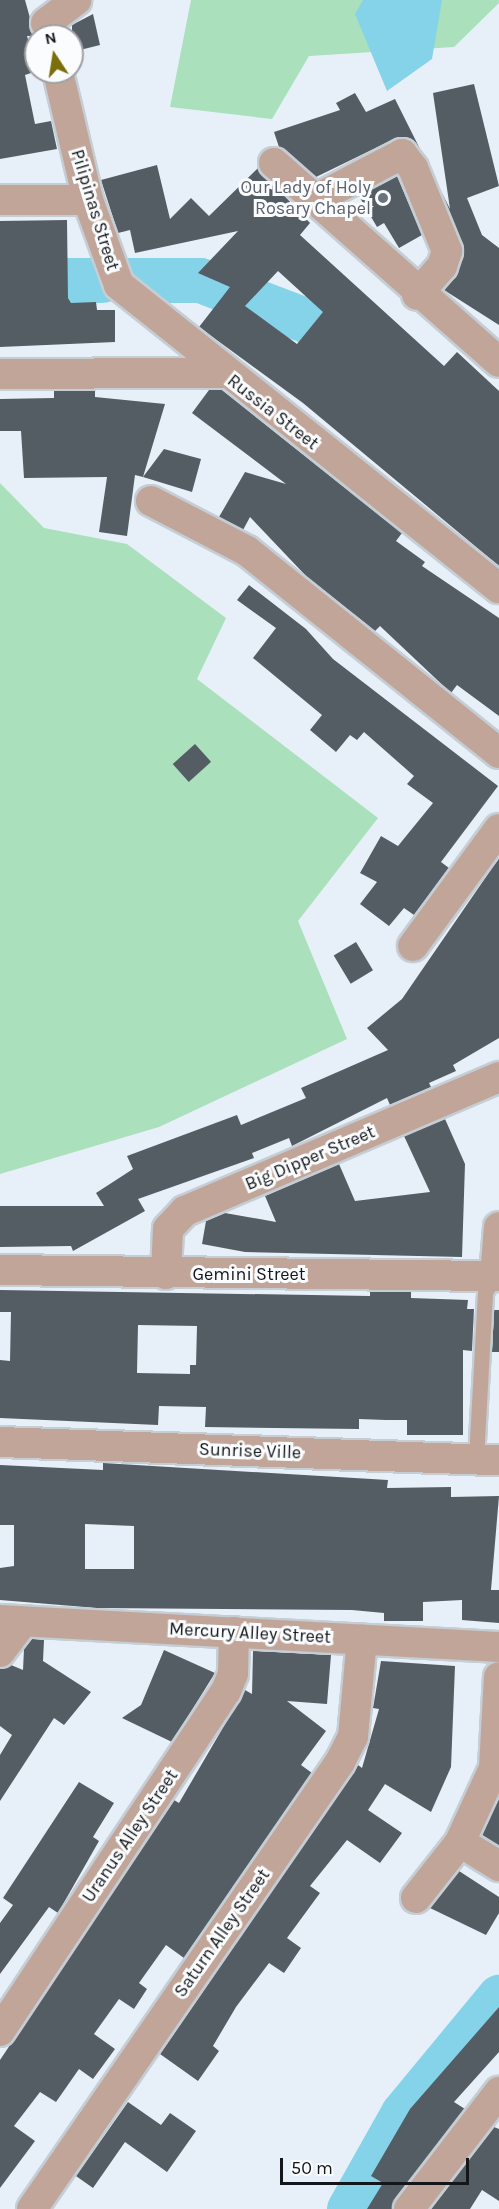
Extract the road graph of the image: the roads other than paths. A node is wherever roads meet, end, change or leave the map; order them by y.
1 (76, 0) edge
2 (45, 20) edge
3 (61, 84) edge
4 (274, 163) dead end
5 (318, 198) junction
6 (0, 200) edge
7 (88, 200) junction
8 (417, 295) junction
9 (160, 323) junction
10 (496, 353) edge
11 (139, 373) junction
12 (223, 373) junction
13 (0, 374) edge
14 (151, 501) dead end
15 (499, 588) edge
16 (499, 753) edge
17 (499, 829) edge
18 (413, 946) dead end
19 (499, 1077) edge
20 (499, 1227) edge
21 (0, 1270) edge
22 (166, 1274) junction
23 (497, 1276) edge
24 (0, 1442) edge
25 (488, 1459) edge
26 (12, 1621) edge
27 (234, 1632) junction
28 (362, 1639) junction
29 (499, 1647) edge
30 (0, 1652) edge
31 (499, 1677) edge
32 (496, 1768) edge
33 (460, 1842) junction
34 (499, 1866) edge
35 (416, 1898) dead end
36 (0, 2031) edge
37 (494, 2106) edge
38 (32, 2209) edge
39 (409, 2209) edge

1 - 2 street
3 - 7 street, Pilipinas Street
4 - 5 street
5 - 8 street
5 - 8 street
6 - 7 street
7 - 9 street, Pilipinas Street
8 - 10 street
9 - 11 street
9 - 12 street, Pilipinas Street
11 - 12 street, Russia Street
11 - 13 street, Russia Street
12 - 15 street, Russia Street
14 - 16 street
17 - 18 street
19 - 22 street, Big Dipper Street
20 - 23 street
21 - 22 street, Gemini Street
22 - 23 street, Gemini Street
23 - 25 lane
24 - 25 street, Sunrise Ville
26 - 27 street, Mercury Alley Street
26 - 30 street
27 - 28 street, Mercury Alley Street
27 - 36 street, Uranus Alley Street
28 - 29 street, Mercury Alley Street
28 - 38 street, Saturn Alley Street
31 - 32 street
32 - 33 street
33 - 34 street
33 - 35 street
37 - 39 street

